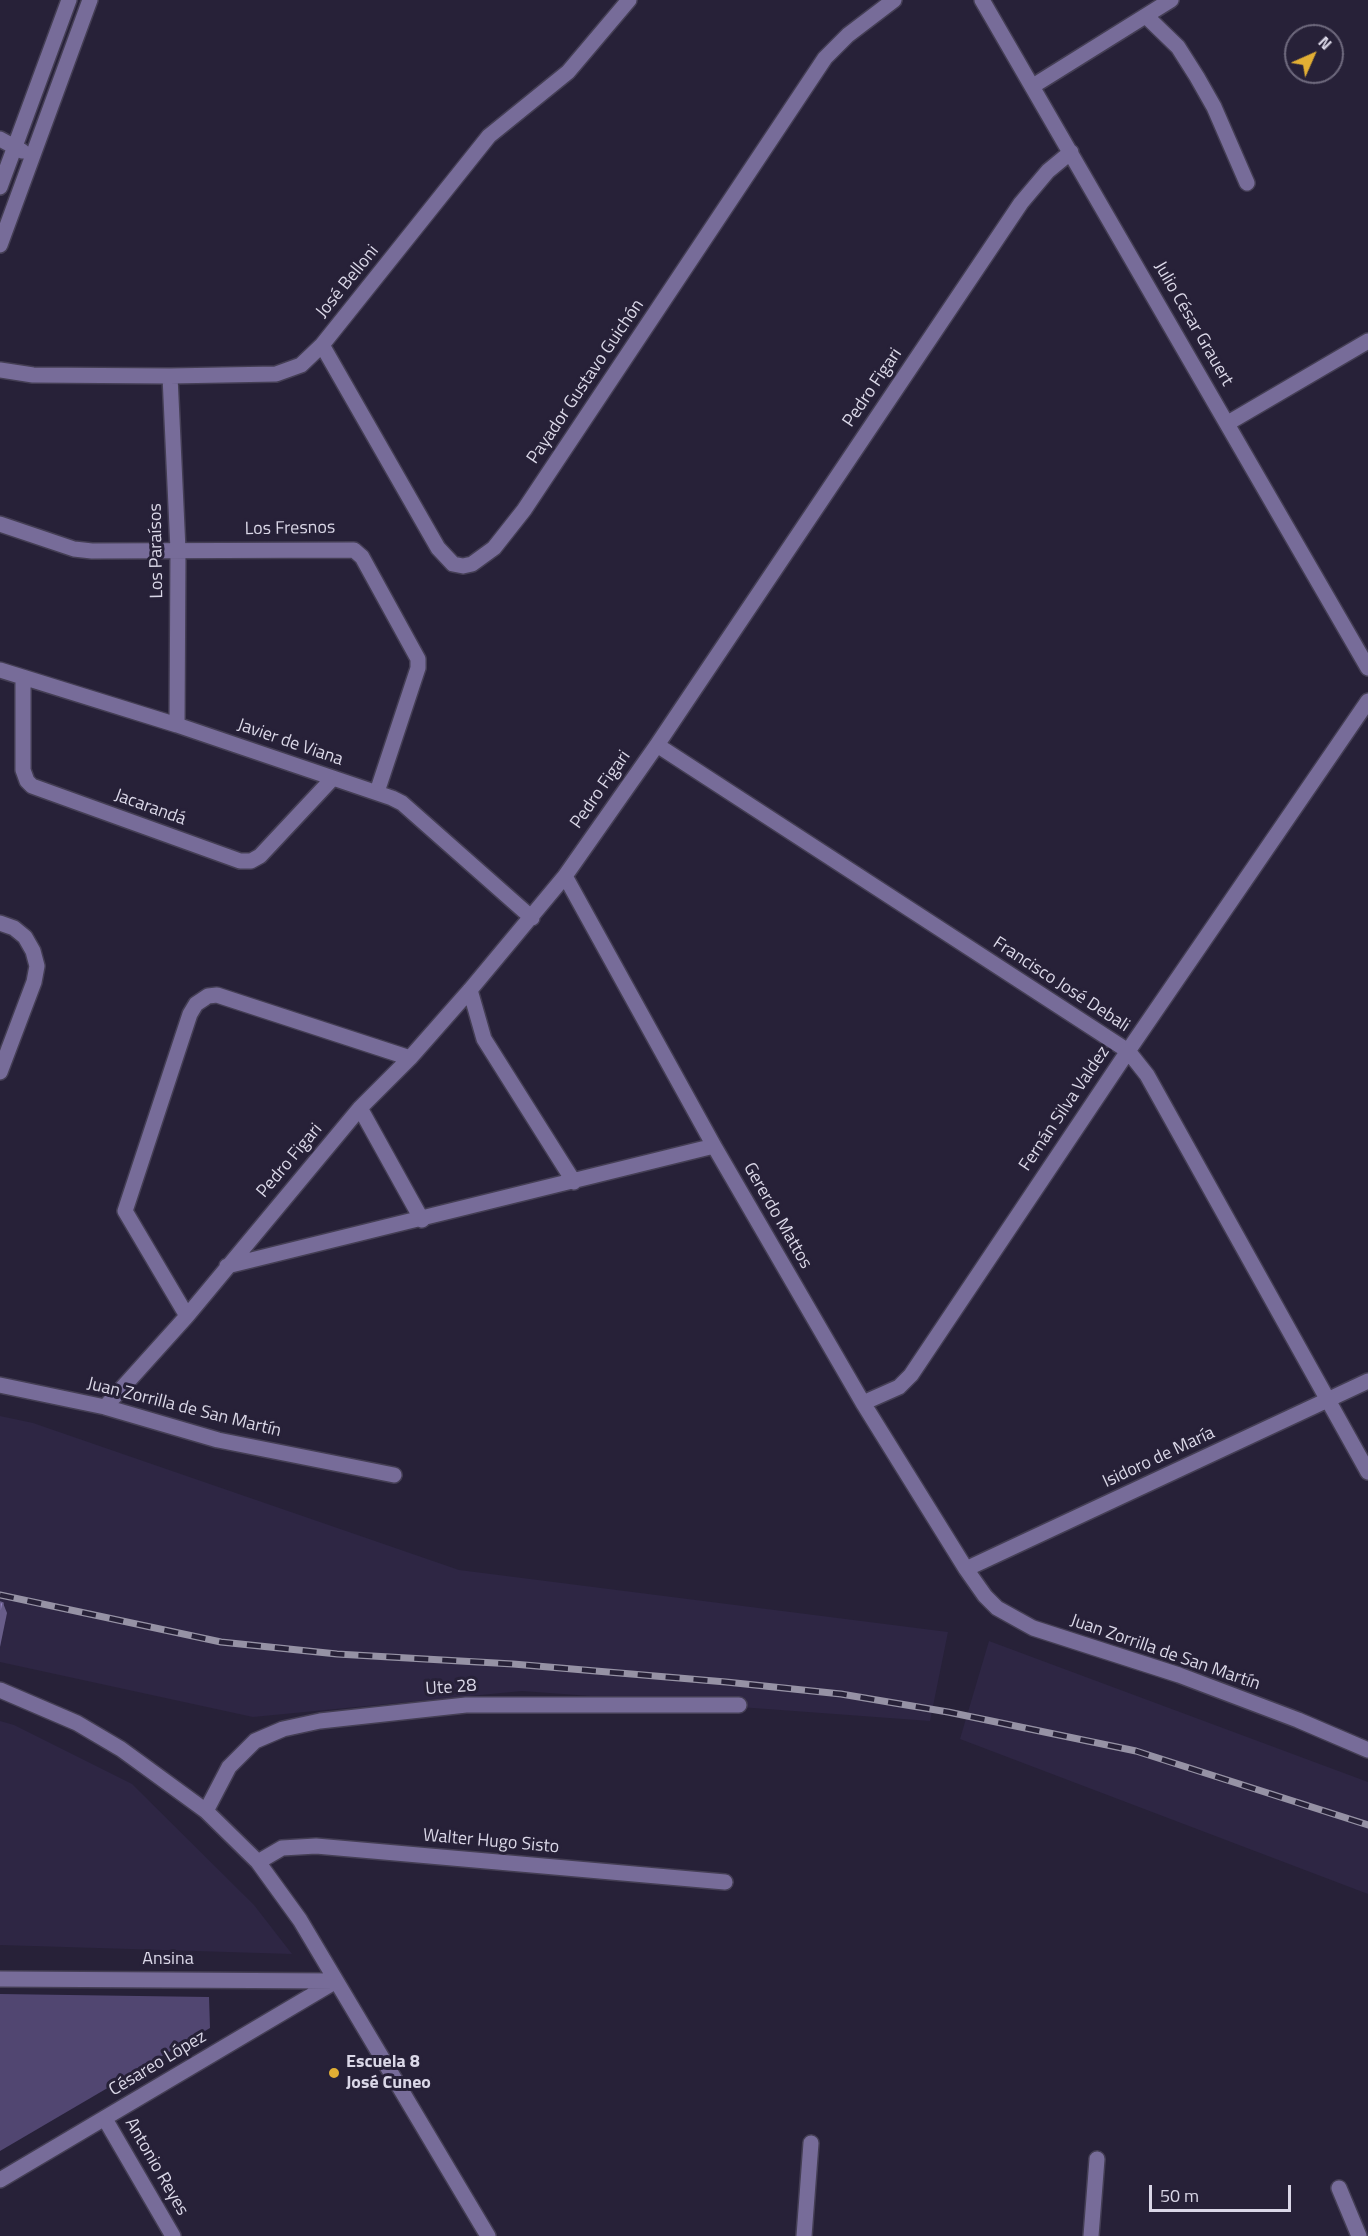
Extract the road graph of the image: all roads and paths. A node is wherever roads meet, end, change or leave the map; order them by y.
1 (69, 0) edge
2 (90, 0) edge
3 (629, 0) edge
4 (894, 0) edge
5 (982, 0) edge
6 (1171, 0) edge
7 (1146, 16) junction
8 (1033, 86) junction
9 (0, 139) edge
10 (14, 148) junction
11 (1071, 152) junction
12 (33, 155) junction
13 (1247, 183) dead end
14 (0, 186) edge
15 (0, 245) edge
16 (1368, 341) edge
17 (322, 345) junction
18 (0, 370) edge
19 (170, 376) junction
20 (1227, 423) junction
21 (0, 524) edge
22 (178, 550) junction
23 (1368, 668) edge
24 (0, 670) edge
25 (23, 678) junction
26 (1368, 701) edge
27 (177, 725) junction
28 (657, 746) junction
29 (333, 778) junction
30 (377, 792) junction
31 (565, 876) junction
32 (532, 918) junction
33 (0, 923) edge
34 (470, 990) junction
35 (1128, 1051) junction
36 (410, 1058) junction
37 (0, 1072) edge
38 (360, 1108) junction
39 (714, 1146) junction
40 (574, 1182) junction
41 (422, 1220) junction
42 (227, 1266) junction
43 (187, 1316) junction
44 (1368, 1381) edge
45 (0, 1384) edge
46 (1329, 1400) junction
47 (863, 1403) junction
48 (105, 1407) junction
49 (1368, 1472) edge
50 (394, 1475) dead end
51 (966, 1569) junction
52 (0, 1690) edge
53 (740, 1705) dead end
54 (1368, 1750) edge
55 (206, 1811) junction
56 (258, 1862) junction
57 (725, 1882) dead end
58 (0, 1979) edge
59 (336, 1981) junction
60 (105, 2119) junction
61 (811, 2143) dead end
62 (1097, 2159) dead end
63 (0, 2180) edge
64 (1339, 2188) dead end
65 (173, 2236) edge
66 (488, 2236) edge
67 (804, 2236) edge
68 (1091, 2236) edge
69 (1359, 2236) edge

1 - 10 street
2 - 12 street
3 - 17 street, José Belloni
4 - 17 street, Payador Gustavo Guichón
5 - 8 street, Julio César Grauert
6 - 7 street
7 - 8 street
7 - 13 street
8 - 11 street, Julio César Grauert
9 - 10 street
10 - 12 street
10 - 14 street
11 - 20 street, Julio César Grauert
11 - 28 street, Pedro Figari
12 - 15 street
16 - 20 street
17 - 19 street, José Belloni
18 - 19 street, José Belloni
19 - 22 street, Los Paraísos
20 - 23 street, Julio César Grauert
21 - 22 street, Los Fresnos
22 - 27 street, Los Paraísos
22 - 30 street, Los Fresnos
24 - 25 street, Javier de Viana
25 - 27 street, Javier de Viana
25 - 29 street, Jacarandá
26 - 35 street, Fernán Silva Valdez
27 - 29 street, Javier de Viana
28 - 31 street, Pedro Figari
28 - 35 street, Francisco José Debali
29 - 30 street, Javier de Viana
30 - 32 street, Javier de Viana
31 - 32 street, Pedro Figari
31 - 39 street, Gererdo Mattos
32 - 34 street, Pedro Figari
33 - 37 street
34 - 36 street, Pedro Figari
34 - 40 street
35 - 46 street, Francisco José Debali
35 - 47 street, Fernán Silva Valdez
36 - 38 street, Pedro Figari
36 - 43 street
38 - 41 street
38 - 42 street, Pedro Figari
39 - 40 street
39 - 47 street, Gererdo Mattos
40 - 41 street
41 - 42 street
42 - 43 street, Pedro Figari
43 - 48 street, Pedro Figari
44 - 46 street, Isidoro de María
45 - 48 street, Juan Zorrilla de San Martín
46 - 49 street, Francisco José Debali
46 - 51 street, Isidoro de María
47 - 51 street, Gererdo Mattos
48 - 50 street, Juan Zorrilla de San Martín
51 - 54 street, Juan Zorrilla de San Martín
52 - 55 street
53 - 55 street, Ute 28
55 - 56 street
56 - 57 street, Walter Hugo Sisto
56 - 59 street
58 - 59 street, Ansina
59 - 60 street, Césareo López
59 - 66 street
60 - 63 street, Césareo López
60 - 65 street, Antonio Reyes
61 - 67 street
62 - 68 street
64 - 69 street

